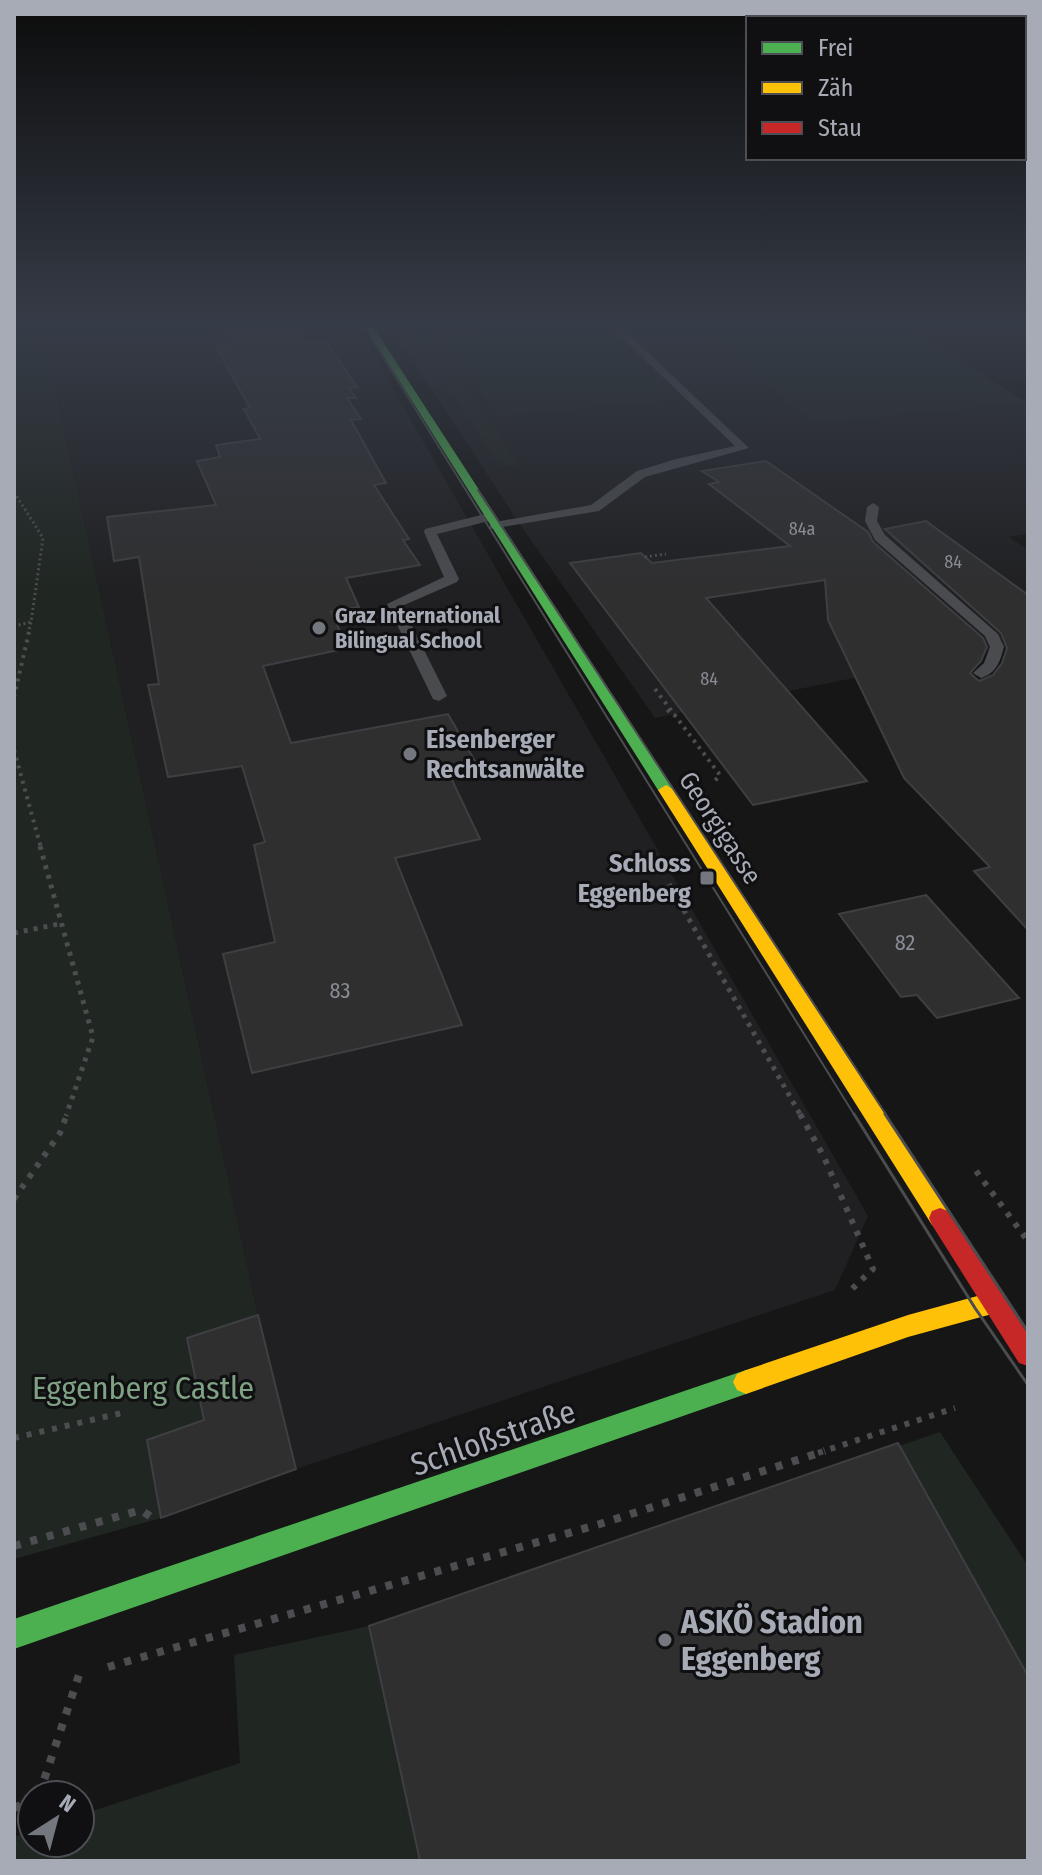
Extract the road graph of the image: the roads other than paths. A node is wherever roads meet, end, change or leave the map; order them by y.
1 (425, 416) edge
2 (709, 416) edge
3 (873, 507) dead end
4 (492, 521) junction
5 (981, 673) dead end
6 (439, 696) dead end
7 (992, 1303) junction
8 (1028, 1355) edge
9 (14, 1634) edge

1 - 4 main road, Georgigasse
2 - 4 lane
3 - 5 lane
4 - 6 lane
4 - 7 main road, Georgigasse
7 - 8 main road, Georgigasse
7 - 9 main road, Schloßstraße

